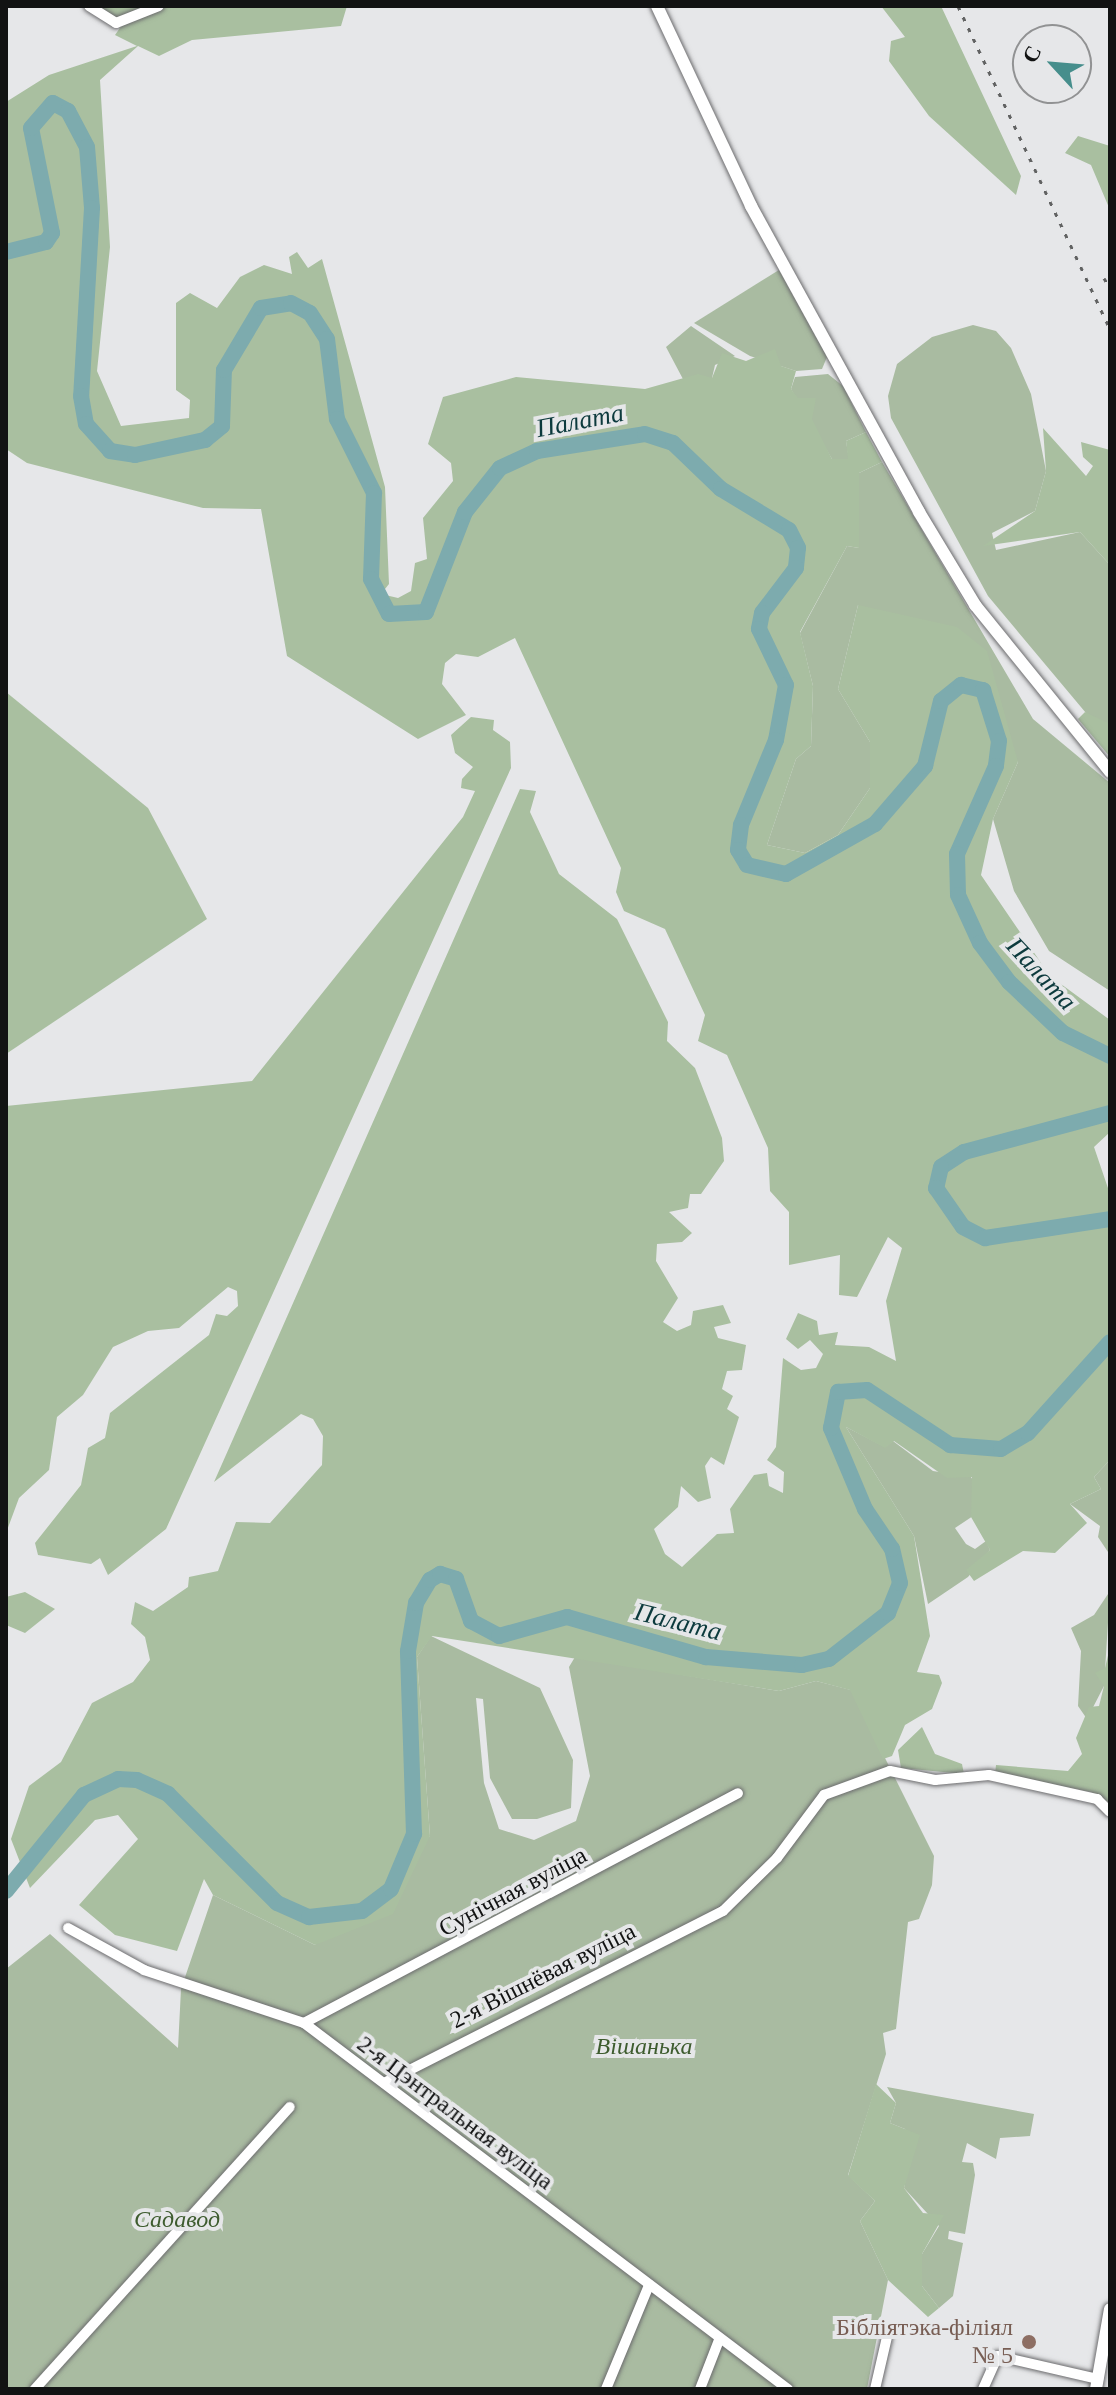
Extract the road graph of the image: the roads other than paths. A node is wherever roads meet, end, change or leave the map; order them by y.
1 (89, 6) edge
2 (159, 6) edge
3 (657, 6) edge
4 (1110, 772) edge
5 (738, 1793) dead end
6 (1110, 1812) edge
7 (68, 1928) dead end
8 (304, 2023) junction
9 (384, 2083) junction
10 (290, 2107) dead end
11 (649, 2285) junction
12 (1110, 2309) edge
13 (887, 2337) dead end
14 (719, 2340) junction
15 (1097, 2384) edge
16 (35, 2389) edge
17 (606, 2389) edge
18 (700, 2389) edge
19 (788, 2389) edge
20 (875, 2389) edge
21 (983, 2389) edge

1 - 2 street
3 - 4 street
5 - 8 street, Сунічная вуліца
6 - 9 street, 2-я Вішнёвая вуліца
7 - 8 street, 2-я Цэнтральная вуліца
8 - 9 street, 2-я Цэнтральная вуліца
9 - 11 street, 2-я Цэнтральная вуліца
10 - 16 street
11 - 14 street, 2-я Цэнтральная вуліца
11 - 17 street
12 - 15 street
13 - 20 street
14 - 18 street
14 - 19 street, 2-я Цэнтральная вуліца
15 - 21 street

